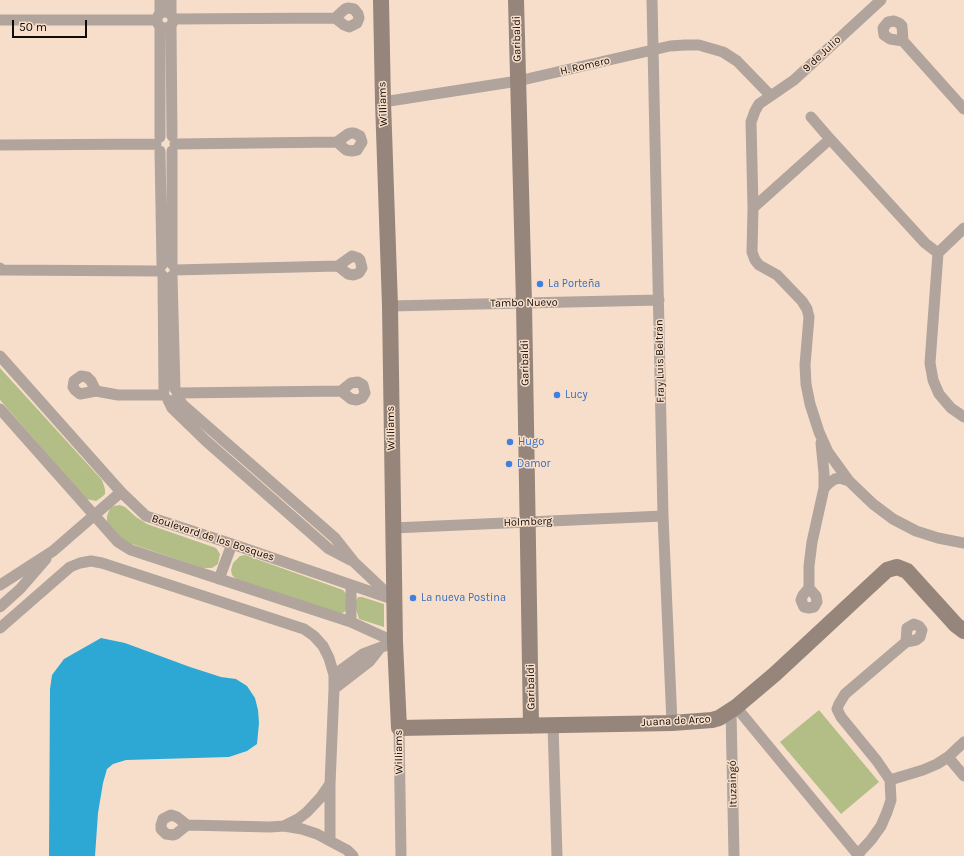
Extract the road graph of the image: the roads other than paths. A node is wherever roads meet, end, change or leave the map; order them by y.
1 (160, 0) edge
2 (171, 0) edge
3 (381, 0) edge
4 (516, 0) edge
5 (652, 0) edge
6 (881, 0) edge
7 (335, 18) dead end
8 (0, 20) edge
9 (165, 20) junction
10 (903, 41) dead end
11 (653, 50) junction
12 (518, 81) junction
13 (770, 96) junction
14 (383, 102) junction
15 (964, 109) edge
16 (811, 117) dead end
17 (830, 139) junction
18 (337, 142) dead end
19 (159, 144) junction
20 (173, 144) junction
21 (0, 145) edge
22 (754, 208) junction
23 (964, 228) edge
24 (938, 253) junction
25 (338, 266) dead end
26 (1, 270) edge
27 (167, 270) junction
28 (659, 300) junction
29 (524, 303) junction
30 (390, 306) junction
31 (0, 356) edge
32 (96, 391) dead end
33 (341, 391) dead end
34 (171, 394) junction
35 (0, 409) edge
36 (964, 417) edge
37 (819, 432) junction
38 (849, 481) junction
39 (824, 488) junction
40 (121, 492) junction
41 (95, 516) junction
42 (663, 516) junction
43 (528, 522) junction
44 (393, 528) junction
45 (964, 543) edge
46 (232, 544) junction
47 (53, 551) junction
48 (219, 579) junction
49 (0, 585) edge
50 (351, 586) junction
51 (809, 588) dead end
52 (395, 600) junction
53 (0, 606) edge
54 (351, 622) junction
55 (0, 628) edge
56 (964, 631) edge
57 (395, 642) junction
58 (906, 642) dead end
59 (380, 648) junction
60 (334, 675) junction
61 (334, 689) junction
62 (733, 710) junction
63 (672, 723) junction
64 (553, 725) junction
65 (532, 726) junction
66 (399, 728) junction
67 (964, 742) edge
68 (948, 757) junction
69 (964, 776) edge
70 (890, 780) junction
71 (330, 784) junction
72 (187, 825) dead end
73 (284, 826) junction
74 (330, 841) junction
75 (858, 855) edge
76 (353, 856) edge
77 (401, 856) edge
78 (557, 856) edge
79 (734, 856) edge

1 - 9 street
2 - 9 street
3 - 14 street, Williams
4 - 12 street, Garibaldi
5 - 11 street, Fray Luis Beltrán
6 - 13 street, 9 de Julio
7 - 9 street
8 - 9 street
9 - 19 street
9 - 20 street
10 - 15 street
11 - 12 street, H. Romero
11 - 13 street, H. Romero
11 - 28 street, Fray Luis Beltrán
12 - 14 street, H. Romero
12 - 29 street, Garibaldi
13 - 22 street, 9 de Julio
14 - 30 street, Williams
16 - 17 street
17 - 22 street
17 - 24 street
18 - 20 street
19 - 20 street
19 - 20 street
19 - 21 street
19 - 27 street
20 - 27 street
22 - 37 street
23 - 24 street
24 - 36 street
25 - 27 street
26 - 27 street
27 - 34 street
28 - 29 street, Tambo Nuevo
28 - 42 street, Fray Luis Beltrán
29 - 30 street, Tambo Nuevo
29 - 43 street, Garibaldi
30 - 44 street, Williams
31 - 40 street, Boulevard de los Bosques
32 - 34 street
33 - 34 street
34 - 52 street
35 - 41 street
37 - 38 street
37 - 39 street
38 - 39 street
38 - 45 street
39 - 51 street
40 - 41 street
40 - 46 street, Boulevard de los Bosques
41 - 47 street
41 - 48 street
42 - 43 street, Holmberg
42 - 63 street, Fray Luis Beltrán
43 - 44 street, Holmberg
43 - 65 street, Garibaldi
44 - 52 street, Williams
46 - 48 street
46 - 50 street, Boulevard de los Bosques
47 - 49 street
47 - 53 street
48 - 54 street
50 - 52 street, Boulevard de los Bosques
50 - 54 street
52 - 57 street, Williams
54 - 57 street
55 - 60 street
56 - 62 street, Juana de Arco
57 - 59 street
57 - 66 street, Williams
58 - 70 street
59 - 60 street
59 - 61 street
60 - 61 street
61 - 71 street
62 - 63 street, Juana de Arco
62 - 75 street
62 - 79 street, Ituzaingó
63 - 64 street, Juana de Arco
64 - 65 street, Juana de Arco
64 - 78 street
65 - 66 street, Juana de Arco
66 - 77 street, Williams
67 - 68 street
68 - 69 street
68 - 70 street
70 - 75 street
71 - 73 street
71 - 74 street
72 - 73 street
73 - 74 street
74 - 76 street

